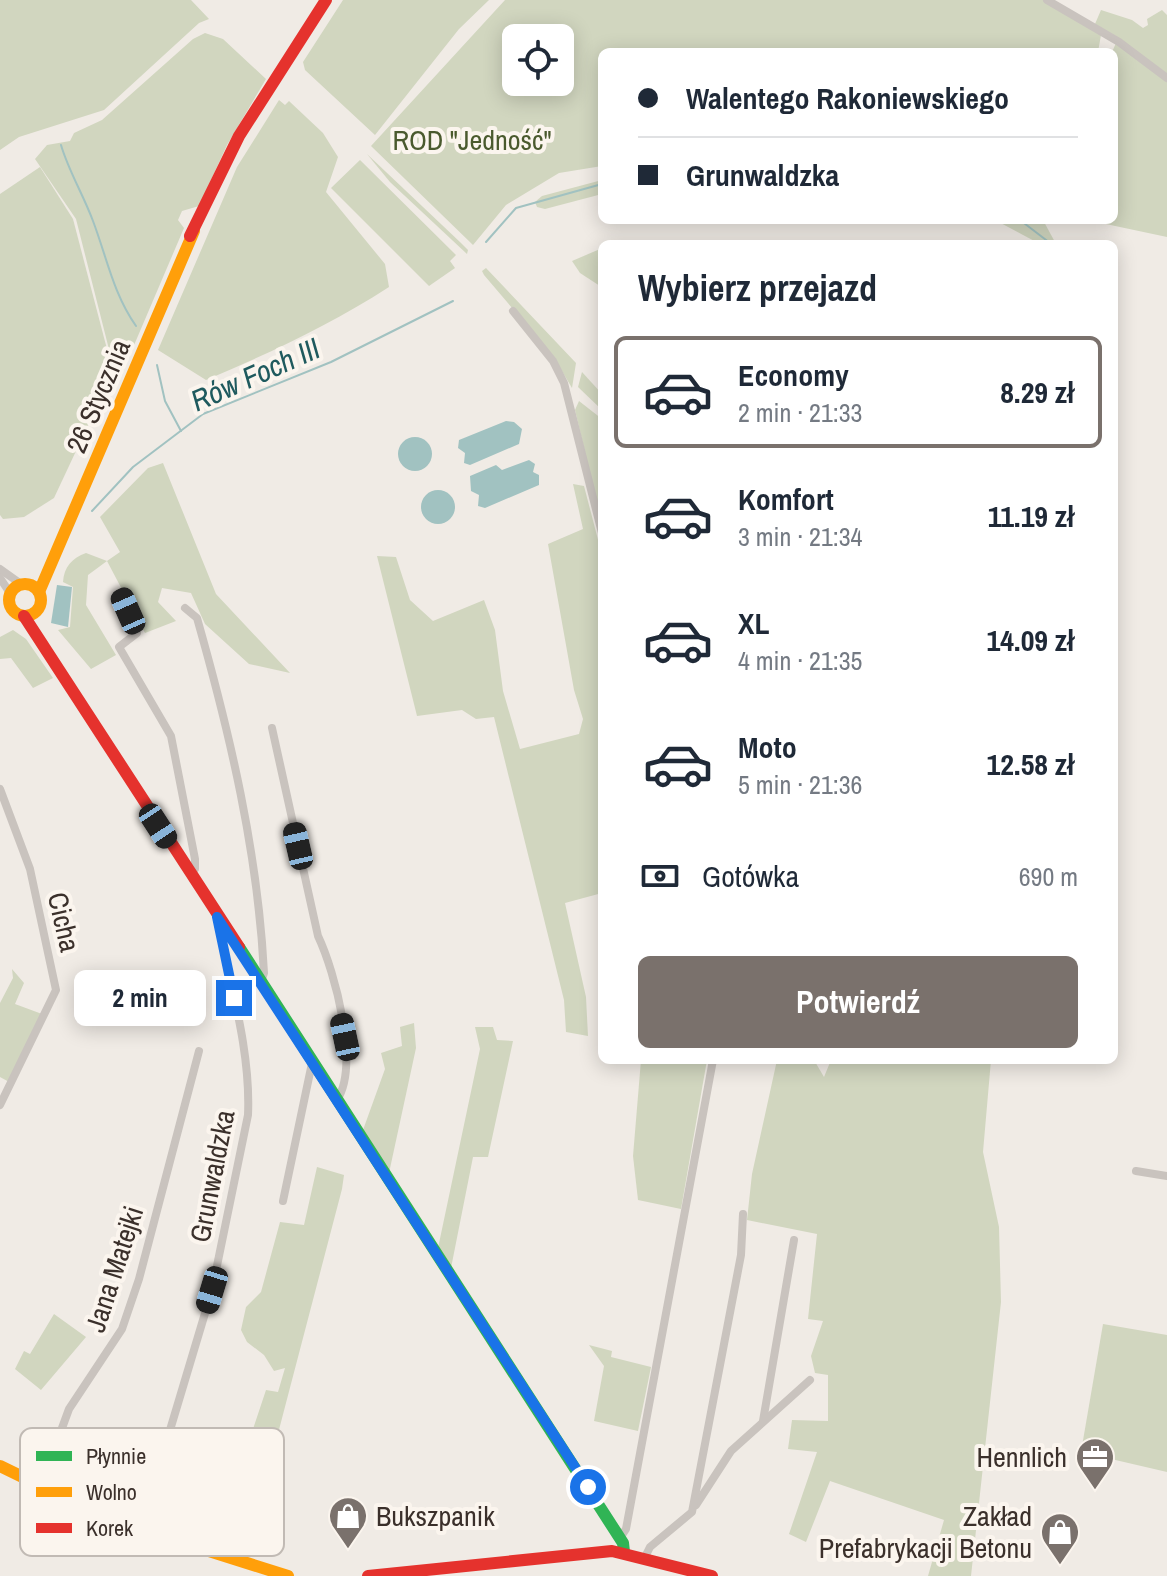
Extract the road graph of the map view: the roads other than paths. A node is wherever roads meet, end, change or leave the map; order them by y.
1 (326, 0) edge
2 (1047, 0) edge
3 (1167, 78) edge
4 (513, 311) dead end
5 (598, 517) edge
6 (0, 569) edge
7 (0, 578) edge
8 (29, 587) junction
9 (10, 593) junction
10 (120, 594) dead end
11 (185, 608) dead end
12 (30, 613) junction
13 (272, 728) dead end
14 (0, 789) edge
15 (189, 874) junction
16 (217, 917) junction
17 (260, 983) junction
18 (199, 1051) dead end
19 (312, 1063) junction
20 (712, 1064) edge
21 (337, 1100) junction
22 (0, 1105) edge
23 (1136, 1171) dead end
24 (1167, 1176) edge
25 (283, 1201) dead end
26 (743, 1214) dead end
27 (794, 1240) dead end
28 (810, 1380) dead end
29 (763, 1421) junction
30 (62, 1428) edge
31 (171, 1428) edge
32 (0, 1466) edge
33 (20, 1477) edge
34 (692, 1512) junction
35 (620, 1538) junction
36 (624, 1552) junction
37 (224, 1556) edge
38 (645, 1557) junction
39 (288, 1576) edge
40 (368, 1576) edge
41 (712, 1576) edge

1 - 8 street, 26 Stycznia
2 - 3 street
4 - 5 street
6 - 8 street
7 - 9 street
8 - 9 street
8 - 12 street
9 - 12 street
10 - 15 street
11 - 17 street
12 - 15 street
13 - 21 street
14 - 22 street, Cicha
15 - 16 street
16 - 17 street
16 - 31 street, Grunwaldzka
17 - 19 street
18 - 30 street, Jana Matejki
19 - 21 street
19 - 25 street
20 - 35 street
21 - 35 street
23 - 24 street
26 - 34 street
27 - 29 street
28 - 29 street
29 - 34 street
32 - 33 street
34 - 38 street
35 - 36 street
36 - 38 street
36 - 40 street
37 - 39 street
38 - 41 street

